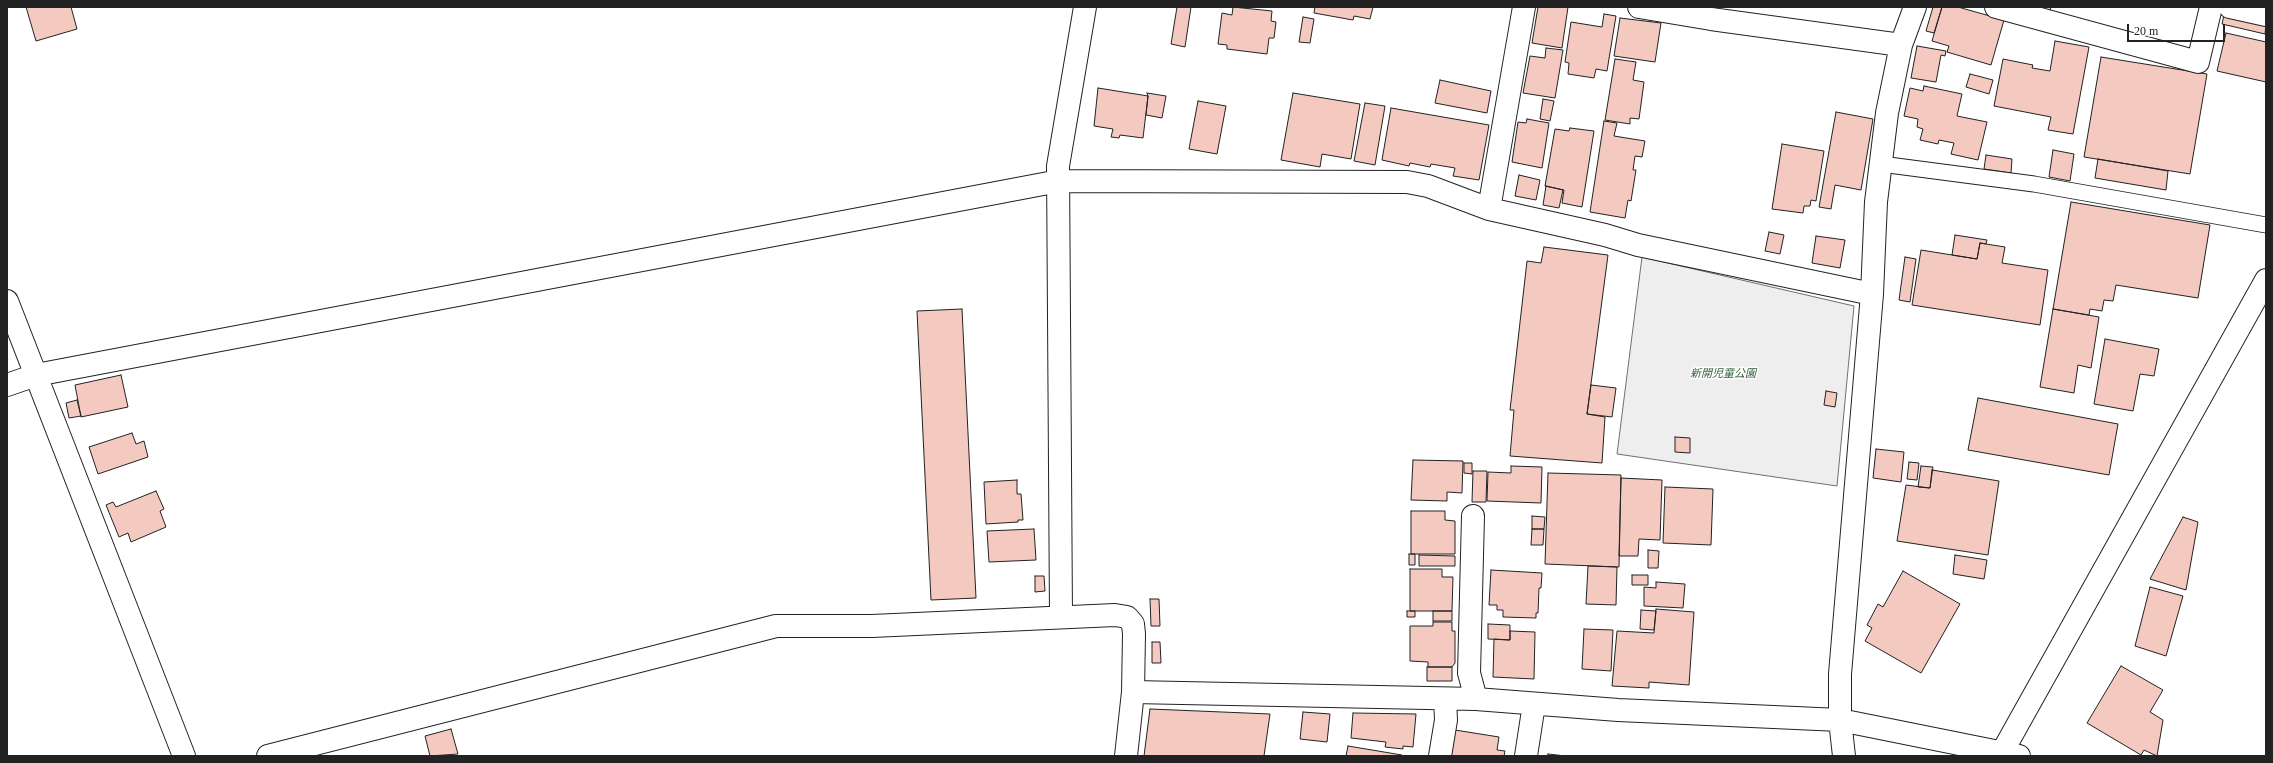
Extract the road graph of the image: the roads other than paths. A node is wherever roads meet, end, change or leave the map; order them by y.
1 (1085, 7) edge
2 (1524, 7) edge
3 (1639, 7) edge
4 (1915, 7) edge
5 (1996, 7) edge
6 (2211, 7) edge
7 (2230, 7) edge
8 (2266, 15) edge
9 (1901, 45) junction
10 (1880, 164) junction
11 (1059, 181) junction
12 (1489, 209) junction
13 (2266, 225) edge
14 (2266, 280) edge
15 (1872, 294) junction
16 (7, 300) edge
17 (36, 375) junction
18 (7, 386) edge
19 (1473, 516) dead end
20 (1061, 616) junction
21 (1133, 692) junction
22 (1445, 699) junction
23 (1476, 699) junction
24 (1534, 704) junction
25 (1840, 720) junction
26 (2007, 755) edge
27 (184, 756) edge
28 (268, 756) edge
29 (1126, 756) edge
30 (1440, 756) edge
31 (1526, 756) edge
32 (1844, 756) edge

1 - 11 street
2 - 12 street
3 - 9 street
4 - 9 street
5 - 6 street
7 - 8 street
9 - 10 street
10 - 13 lane
10 - 15 street
11 - 12 street
11 - 17 street
11 - 20 street
12 - 15 street
14 - 26 street
15 - 25 street
16 - 17 street
17 - 18 street
17 - 27 street
19 - 23 street
20 - 21 street
20 - 28 street
21 - 22 street
21 - 29 street
22 - 23 street
22 - 30 street
23 - 24 street
24 - 25 street
24 - 31 street
25 - 26 street
25 - 32 street

